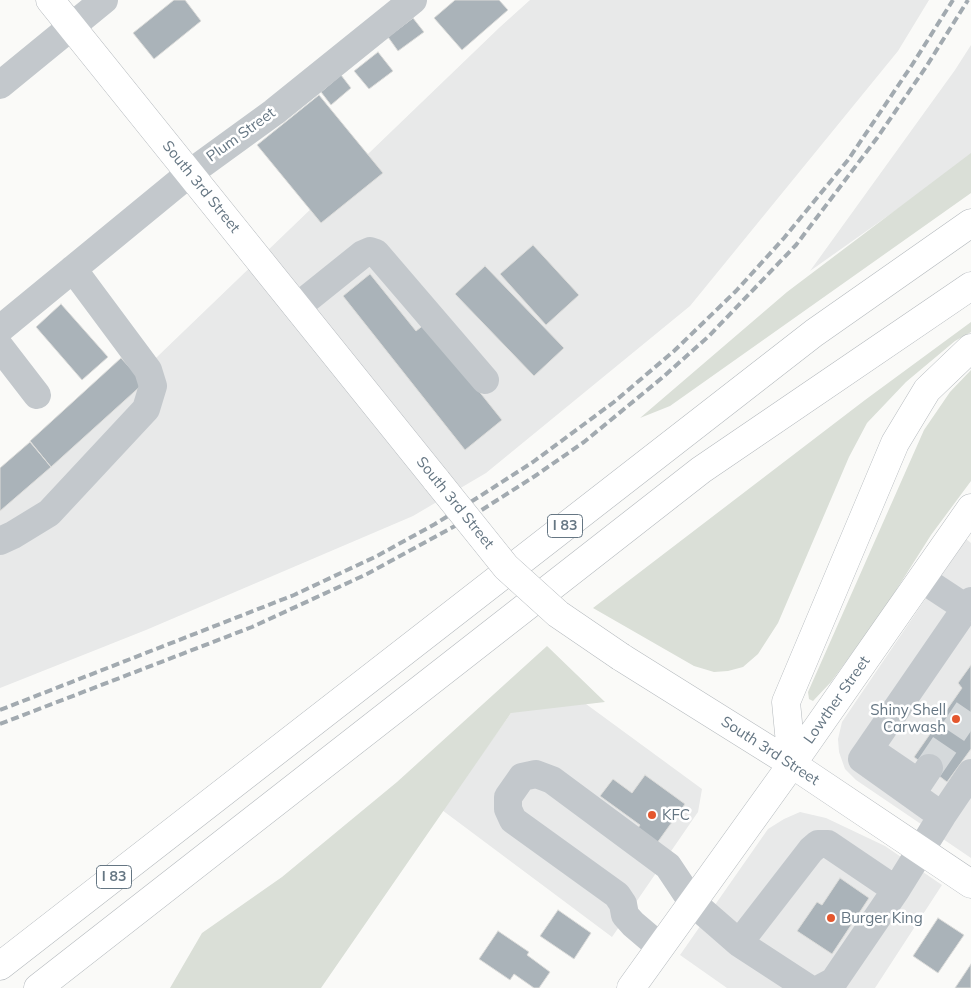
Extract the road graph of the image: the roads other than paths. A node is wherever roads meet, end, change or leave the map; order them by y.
1 (50, 0) edge
2 (104, 0) edge
3 (413, 0) edge
4 (72, 26) junction
5 (0, 85) edge
6 (190, 173) junction
7 (971, 223) edge
8 (73, 269) junction
9 (971, 286) edge
10 (298, 307) junction
11 (0, 329) edge
12 (0, 347) edge
13 (971, 348) edge
14 (485, 380) dead end
15 (38, 395) dead end
16 (971, 508) edge
17 (0, 541) edge
18 (922, 579) junction
19 (969, 604) edge
20 (869, 748) junction
21 (792, 764) junction
22 (929, 768) tunnel mouth
23 (971, 773) edge
24 (942, 816) junction
25 (921, 851) junction
26 (971, 884) edge
27 (896, 890) junction
28 (692, 902) junction
29 (64, 917) junction
30 (739, 943) junction
31 (660, 947) junction
32 (0, 956) edge
33 (0, 966) edge
34 (38, 988) edge
35 (631, 988) edge
36 (808, 988) edge
37 (821, 988) edge

1 - 4 main road, South 3rd Street
2 - 4 street
3 - 6 street, Plum Street
4 - 5 street
4 - 6 main road, South 3rd Street
6 - 8 street, Plum Street
6 - 10 main road, South 3rd Street
7 - 29 main road, I 83
8 - 11 street, Plum Street
8 - 17 street
9 - 34 main road, I 83
10 - 14 street
10 - 21 main road, South 3rd Street, bridge
12 - 15 street
13 - 21 main road
16 - 18 main road, Lowther Street
18 - 19 street
18 - 21 main road, Lowther Street
19 - 20 street
20 - 22 street
20 - 24 street
21 - 25 main road, South 3rd Street
21 - 28 main road, Lowther Street
23 - 24 street
24 - 25 street
25 - 26 main road, South 3rd Street
25 - 27 street
27 - 30 street
27 - 37 street
28 - 30 street
28 - 31 main road, Lowther Street
28 - 31 street
29 - 32 main road, I 83
29 - 33 main road
30 - 36 street
31 - 35 main road, Lowther Street

